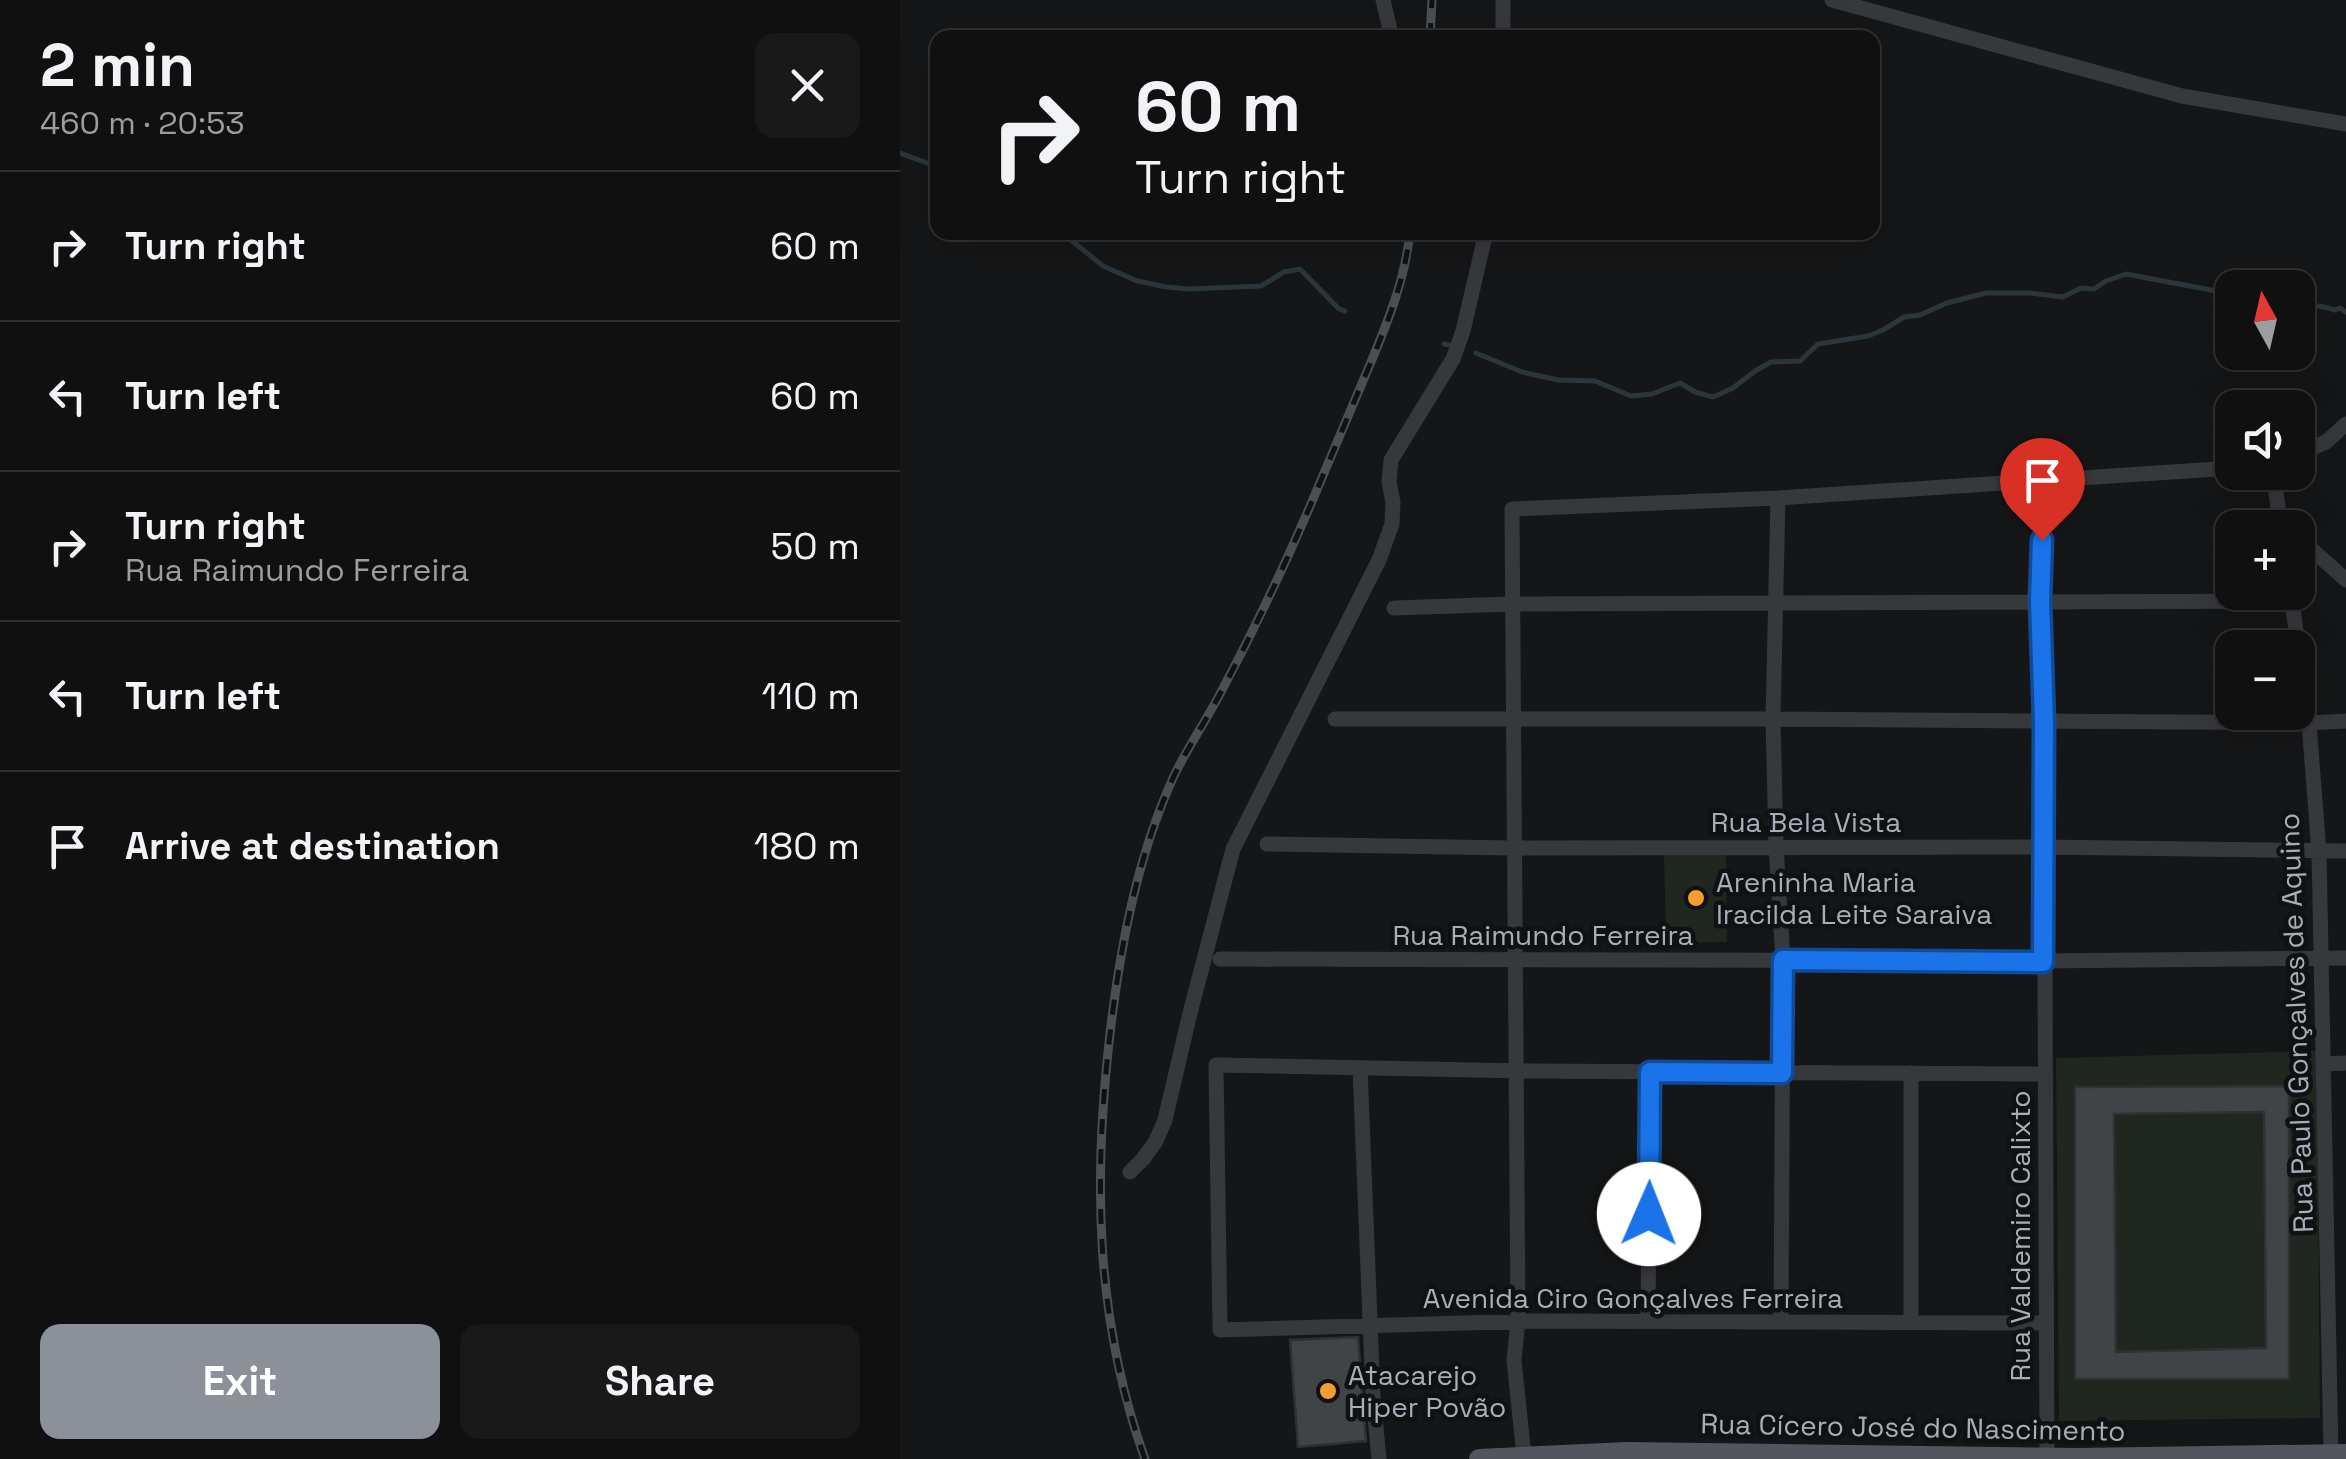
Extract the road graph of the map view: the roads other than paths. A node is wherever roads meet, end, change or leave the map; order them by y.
1 (1383, 0) edge
2 (1504, 0) edge
3 (1832, 0) edge
4 (1390, 30) edge
5 (1503, 30) edge
6 (2346, 124) edge
7 (1484, 240) edge
8 (2346, 424) edge
9 (2315, 447) edge
10 (2215, 469) edge
11 (2044, 480) junction
12 (1778, 498) junction
13 (2315, 552) edge
14 (2346, 580) edge
15 (2215, 598) edge
16 (2040, 601) junction
17 (1512, 604) junction
18 (1774, 604) junction
19 (1394, 608) dead end
20 (1336, 718) dead end
21 (1772, 719) junction
22 (1512, 720) junction
23 (2346, 721) edge
24 (2044, 722) junction
25 (2215, 723) edge
26 (2315, 723) edge
27 (2309, 730) edge
28 (1267, 844) dead end
29 (1776, 846) junction
30 (2042, 847) junction
31 (1514, 848) junction
32 (2346, 851) edge
33 (2318, 852) junction
34 (2322, 958) junction
35 (2346, 958) edge
36 (1220, 960) dead end
37 (1783, 960) junction
38 (1515, 961) junction
39 (2043, 962) junction
40 (2346, 1063) edge
41 (2324, 1064) junction
42 (1360, 1068) junction
43 (1516, 1071) junction
44 (1650, 1072) junction
45 (1782, 1073) junction
46 (1911, 1073) junction
47 (2044, 1074) junction
48 (1130, 1172) dead end
49 (1518, 1321) junction
50 (1648, 1321) junction
51 (1781, 1321) junction
52 (1911, 1322) junction
53 (2046, 1322) junction
54 (1370, 1325) junction
55 (2339, 1454) edge
56 (1524, 1456) junction
57 (2046, 1458) edge
58 (1379, 1459) edge
59 (1479, 1459) edge

1 - 4 street
2 - 5 street
3 - 6 street
7 - 48 street
8 - 9 street
10 - 11 street
11 - 12 street
11 - 16 street, Rua Valdemiro Calixto
12 - 17 street
12 - 18 street
13 - 14 street
15 - 16 street
16 - 18 street
16 - 24 street, Rua Valdemiro Calixto
17 - 18 street
17 - 19 street
17 - 22 street
18 - 21 street
20 - 22 street
21 - 22 street
21 - 24 street
21 - 29 street
22 - 31 street
23 - 26 street
24 - 25 street
24 - 30 street, Rua Valdemiro Calixto
27 - 33 street, Rua Paulo Gonçalves de Aquino
28 - 31 street, Rua Bela Vista
29 - 30 street, Rua Bela Vista
29 - 31 street, Rua Bela Vista
29 - 37 street
30 - 33 street, Rua Bela Vista
30 - 39 street, Rua Valdemiro Calixto
31 - 38 street
32 - 33 street, Rua Bela Vista
33 - 34 street, Rua Paulo Gonçalves de Aquino
34 - 35 street, Rua Raimundo Ferreira
34 - 39 street, Rua Raimundo Ferreira
34 - 41 street, Rua Paulo Gonçalves de Aquino
36 - 38 street, Rua Raimundo Ferreira
37 - 38 street, Rua Raimundo Ferreira
37 - 39 street, Rua Raimundo Ferreira
37 - 45 street
38 - 43 street
39 - 47 street, Rua Valdemiro Calixto
40 - 41 street
41 - 55 street, Rua Paulo Gonçalves de Aquino
42 - 43 street
42 - 54 street
42 - 54 street, Avenida Ciro Gonçalves Ferreira
43 - 44 street
43 - 49 street
44 - 45 street
44 - 50 street
45 - 46 street
45 - 51 street
46 - 47 street
46 - 52 street
47 - 53 street, Rua Valdemiro Calixto
49 - 50 street, Avenida Ciro Gonçalves Ferreira
49 - 54 street, Avenida Ciro Gonçalves Ferreira
49 - 56 street
50 - 51 street, Avenida Ciro Gonçalves Ferreira
51 - 52 street, Avenida Ciro Gonçalves Ferreira
52 - 53 street, Avenida Ciro Gonçalves Ferreira
53 - 57 street, Rua Valdemiro Calixto
54 - 58 street
55 - 57 main road, Rua Cícero José do Nascimento
56 - 57 main road, Rua Cícero José do Nascimento
56 - 59 main road, Rua Cícero José do Nascimento

